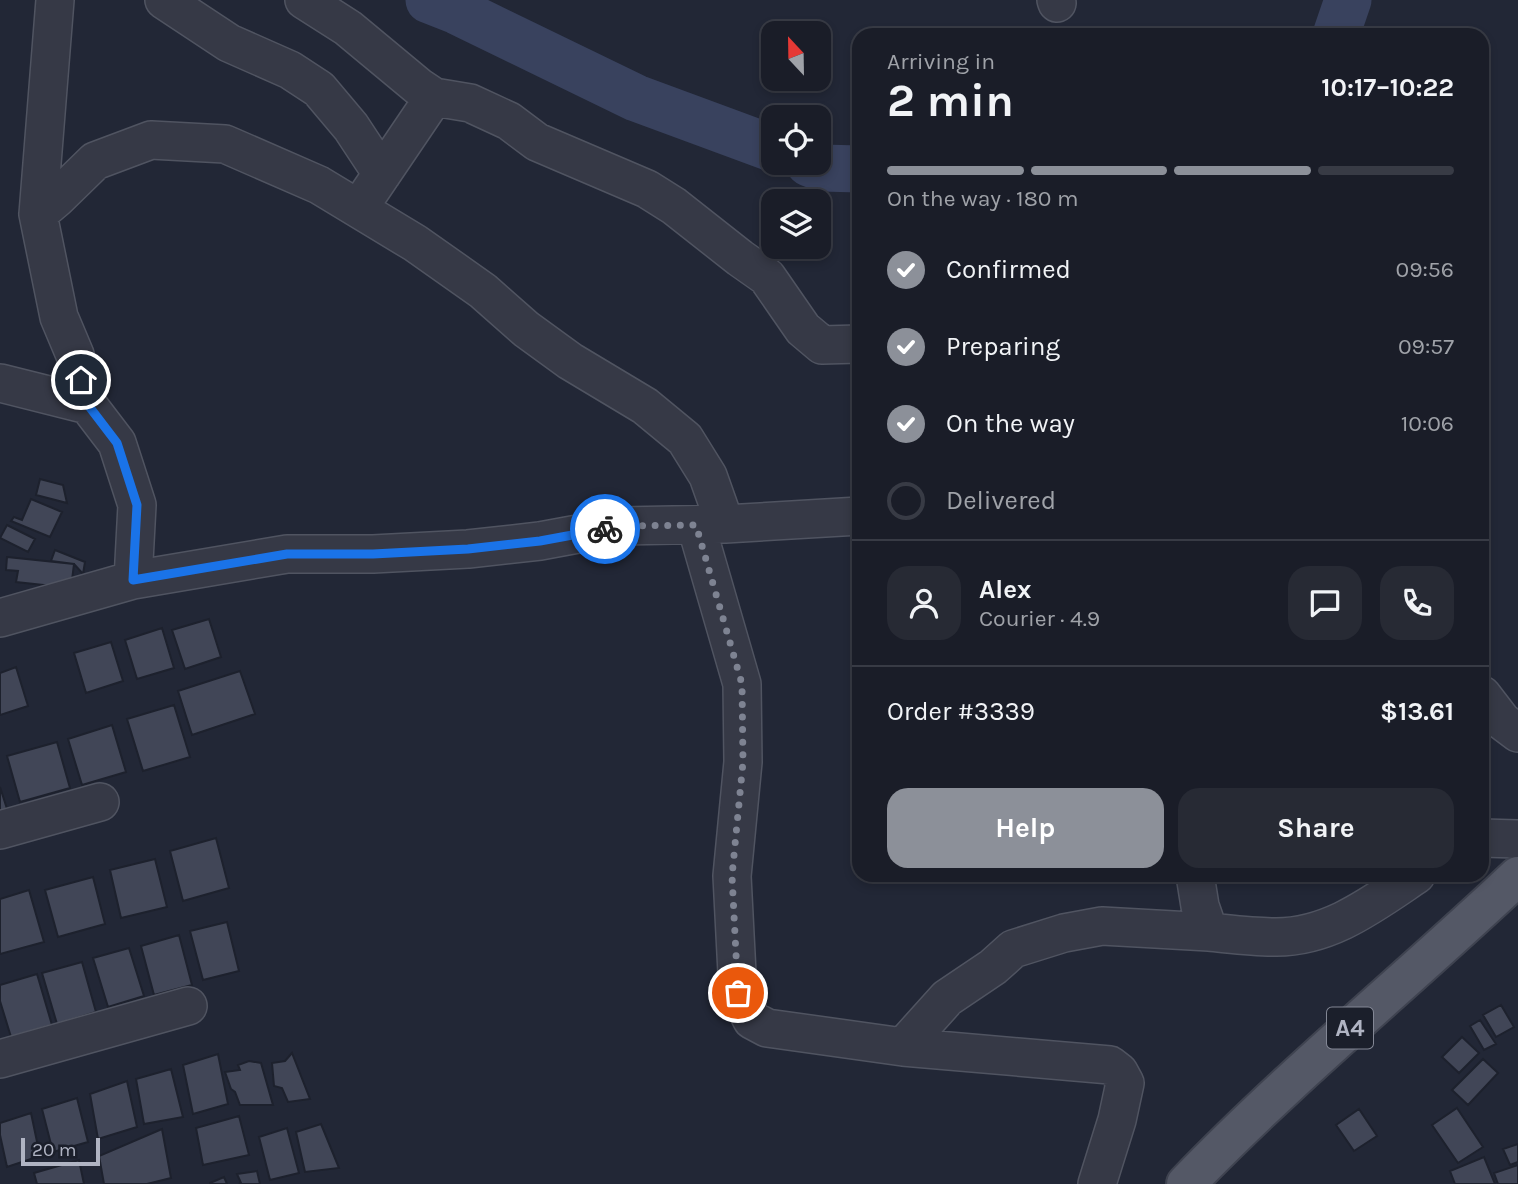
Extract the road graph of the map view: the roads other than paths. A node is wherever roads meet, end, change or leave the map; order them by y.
1 (55, 0) edge
2 (164, 0) edge
3 (304, 0) edge
4 (434, 97) junction
5 (382, 174) junction
6 (358, 208) junction
7 (38, 214) junction
8 (852, 344) edge
9 (0, 383) edge
10 (88, 405) junction
11 (852, 516) edge
12 (711, 525) junction
13 (133, 580) junction
14 (0, 618) edge
15 (1489, 704) edge
16 (1518, 733) edge
17 (100, 802) dead end
18 (0, 830) edge
19 (1489, 838) edge
20 (1518, 839) edge
21 (1518, 876) edge
22 (1196, 882) edge
23 (1406, 882) edge
24 (1209, 932) junction
25 (188, 1006) dead end
26 (903, 1047) junction
27 (0, 1059) edge
28 (1097, 1184) edge
29 (1186, 1184) edge

1 - 7 street
2 - 5 street
3 - 4 street
4 - 5 street
4 - 8 street
5 - 6 street
6 - 7 street
6 - 12 street
7 - 10 street
9 - 10 street
10 - 13 street
11 - 12 street
12 - 13 street
12 - 26 street
13 - 14 street
15 - 16 street
17 - 18 street
19 - 20 street
21 - 29 main road, A4
22 - 24 street
23 - 24 street
24 - 26 street
25 - 27 street
26 - 28 street

